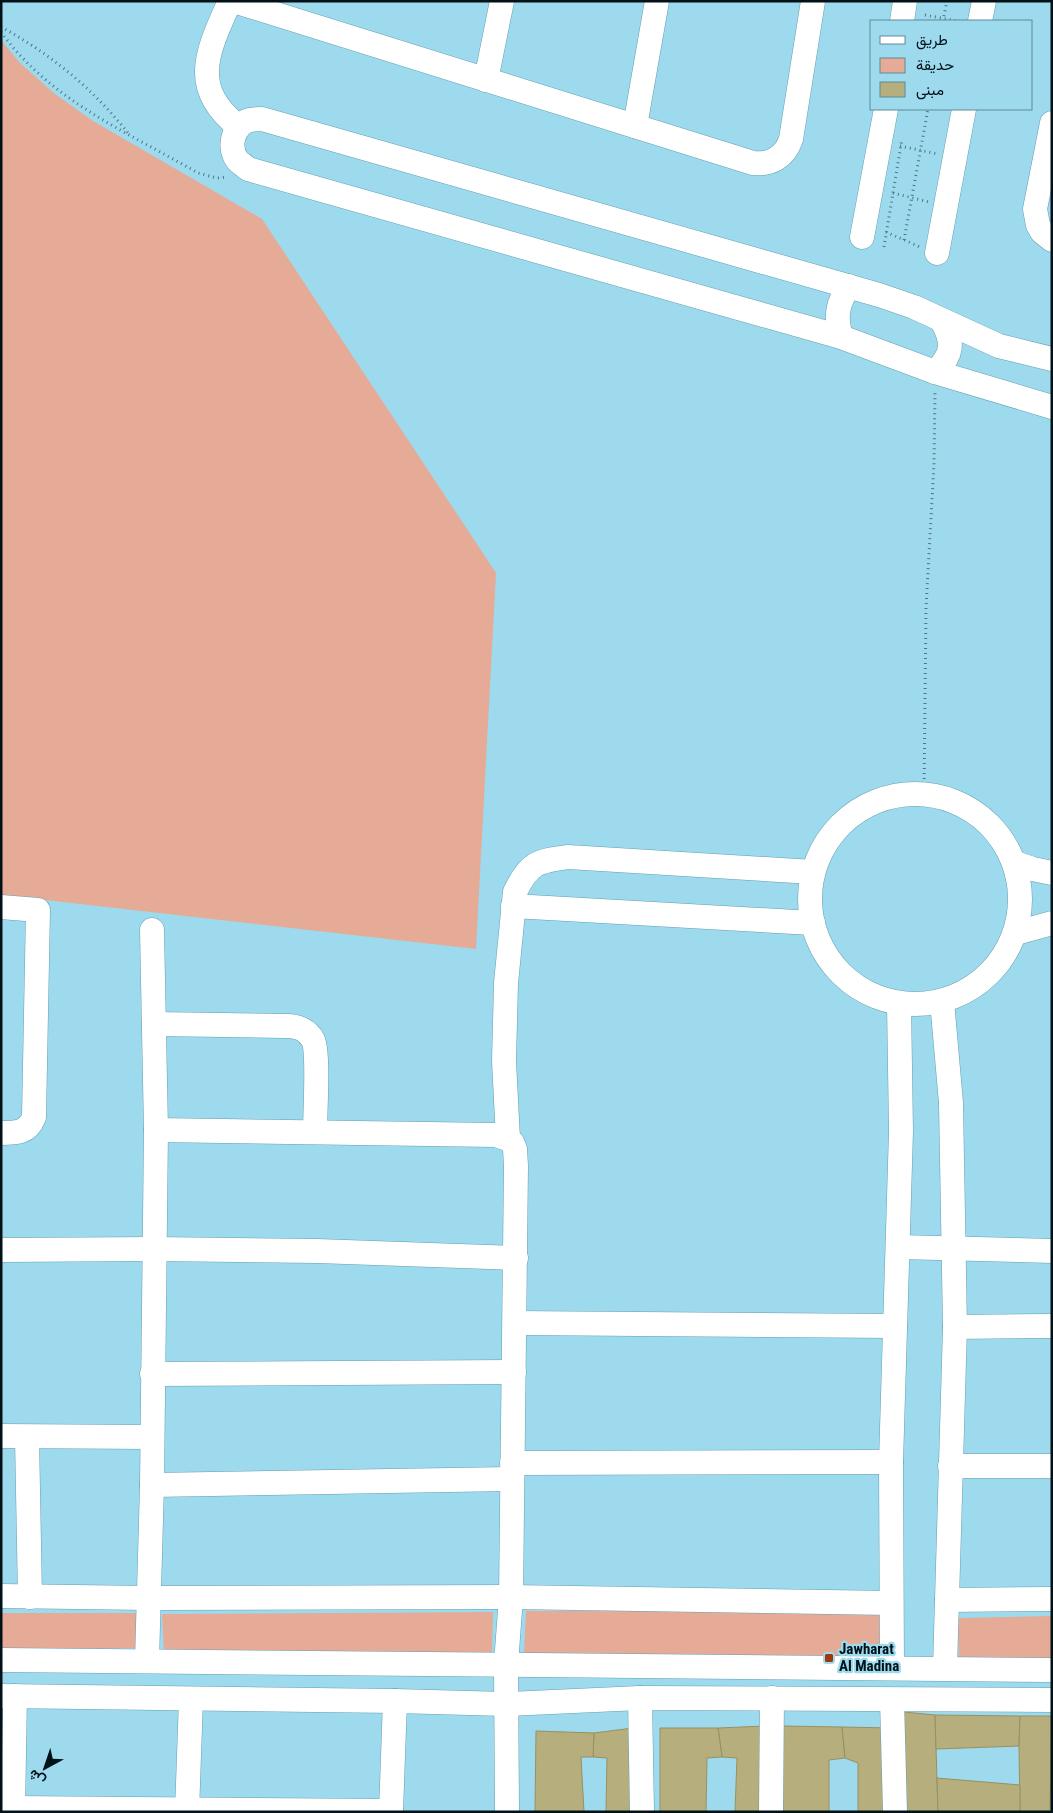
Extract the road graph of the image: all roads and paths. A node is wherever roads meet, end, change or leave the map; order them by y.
1 (230, 1) edge
2 (234, 1) edge
3 (502, 1) edge
4 (657, 1) edge
5 (813, 1) edge
6 (905, 1) edge
7 (947, 1) edge
8 (984, 1) edge
9 (925, 15) dead end
10 (902, 20) edge
11 (944, 20) edge
12 (980, 20) edge
13 (1, 27) edge
14 (1, 32) edge
15 (486, 80) junction
16 (886, 110) edge
17 (928, 110) edge
18 (964, 110) edge
19 (1052, 123) edge
20 (239, 126) junction
21 (635, 126) junction
22 (130, 135) junction
23 (903, 137) dead end
24 (890, 144) junction
25 (920, 150) junction
26 (955, 157) junction
27 (248, 169) junction
28 (893, 193) junction
29 (912, 198) junction
30 (932, 202) dead end
31 (886, 232) junction
32 (862, 238) dead end
33 (904, 240) junction
34 (1052, 240) edge
35 (884, 247) dead end
36 (930, 251) joint
37 (849, 286) junction
38 (942, 321) junction
39 (841, 338) junction
40 (1052, 360) edge
41 (935, 372) junction
42 (1052, 407) edge
43 (924, 794) junction
44 (1015, 862) junction
45 (813, 872) junction
46 (1052, 873) edge
47 (513, 906) junction
48 (1, 907) edge
49 (813, 923) junction
50 (1052, 923) edge
51 (152, 930) dead end
52 (1016, 933) junction
53 (942, 1001) junction
54 (899, 1003) junction
55 (154, 1024) junction
56 (156, 1130) junction
57 (315, 1132) junction
58 (1, 1133) edge
59 (508, 1139) junction
60 (898, 1247) junction
61 (154, 1248) junction
62 (952, 1249) junction
63 (1, 1250) edge
64 (1052, 1251) edge
65 (516, 1258) junction
66 (515, 1323) junction
67 (895, 1326) junction
68 (1052, 1326) edge
69 (954, 1327) junction
70 (514, 1372) junction
71 (152, 1374) junction
72 (1, 1436) edge
73 (152, 1437) junction
74 (27, 1438) junction
75 (891, 1462) junction
76 (950, 1466) junction
77 (1052, 1466) edge
78 (512, 1471) junction
79 (152, 1485) junction
80 (1, 1596) edge
81 (30, 1597) junction
82 (149, 1598) junction
83 (510, 1598) junction
84 (1052, 1599) edge
85 (947, 1600) junction
86 (891, 1602) junction
87 (1, 1660) edge
88 (147, 1661) junction
89 (506, 1664) junction
90 (892, 1668) junction
91 (945, 1668) junction
92 (1052, 1670) edge
93 (8, 1696) edge
94 (640, 1698) junction
95 (772, 1698) junction
96 (191, 1699) junction
97 (892, 1700) junction
98 (1052, 1700) edge
99 (395, 1701) junction
100 (506, 1704) junction
101 (13, 1810) edge
102 (188, 1811) edge
103 (391, 1811) edge
104 (507, 1812) edge
105 (642, 1812) edge
106 (771, 1812) edge
107 (895, 1812) edge

1 - 20 street
2 - 15 street
3 - 15 street
4 - 21 street
5 - 21 street
6 - 10 street
7 - 11 path
8 - 12 street
9 - 11 path
13 - 22 path
14 - 22 path
15 - 21 street
16 - 24 street
17 - 25 path
18 - 26 street
19 - 34 street
20 - 27 street
20 - 37 street
22 - 27 path
23 - 24 path
24 - 25 path
24 - 28 path
24 - 32 street
25 - 26 path
25 - 29 path
26 - 36 street
27 - 39 street
28 - 29 path
28 - 31 path
29 - 30 path
29 - 33 path
31 - 33 path
31 - 35 path
33 - 36 path
37 - 38 street
37 - 39 street
38 - 40 street
38 - 41 street
39 - 41 street
41 - 42 street
41 - 43 path
43 - 44 street
43 - 45 street
44 - 46 street
44 - 52 street
45 - 47 street
45 - 49 street
47 - 49 street
47 - 59 street
48 - 58 street
49 - 54 street
50 - 52 street
51 - 55 street
52 - 53 street
53 - 54 street
53 - 62 street
54 - 60 street
55 - 56 street
55 - 57 street
56 - 57 street
56 - 61 street
57 - 59 street
59 - 65 street
60 - 62 street
60 - 67 street
61 - 63 street
61 - 65 street
61 - 71 street
62 - 64 street
62 - 69 street
65 - 66 street
66 - 67 street
66 - 70 street
67 - 75 street
68 - 69 street
69 - 76 street
70 - 71 street
70 - 78 street
71 - 73 street
72 - 74 street
73 - 74 street
73 - 79 street
74 - 81 street
75 - 78 street
75 - 86 street
76 - 77 street
76 - 85 street
78 - 79 street
78 - 83 street
79 - 82 street
80 - 81 street
81 - 82 street
82 - 83 street
82 - 88 street
83 - 86 street
83 - 89 street
84 - 85 street
85 - 91 street
86 - 90 street
87 - 88 street
88 - 89 street
89 - 90 street
89 - 100 street
90 - 91 street
91 - 92 street
93 - 96 street
93 - 101 street
94 - 95 street
94 - 100 street
94 - 105 street
95 - 97 street
95 - 106 street
96 - 99 street
96 - 102 street
97 - 98 street
97 - 107 street
99 - 100 street
99 - 103 street
100 - 104 street
101 - 102 street
102 - 103 street

